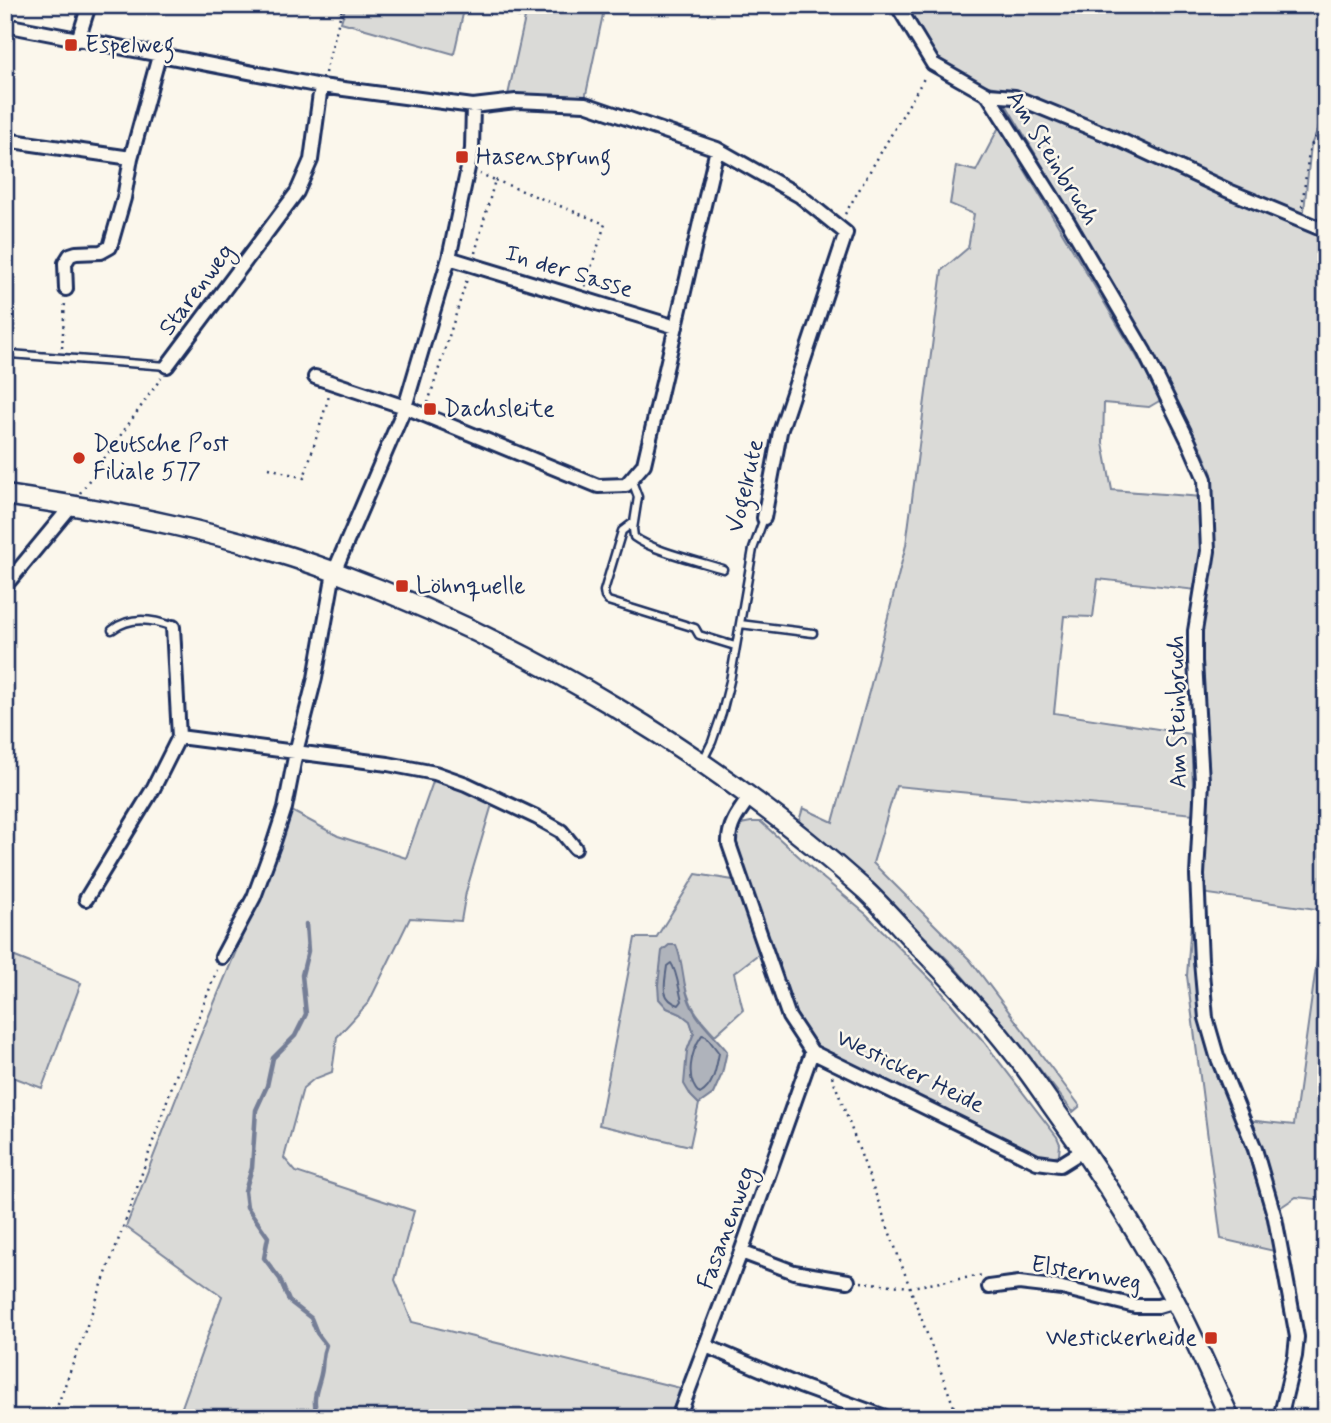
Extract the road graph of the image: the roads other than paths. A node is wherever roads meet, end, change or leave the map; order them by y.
1 (89, 5) edge
2 (897, 5) edge
3 (5, 24) edge
4 (78, 40) junction
5 (159, 55) junction
6 (321, 86) junction
7 (988, 95) junction
8 (474, 106) junction
9 (5, 140) edge
10 (717, 149) junction
11 (131, 158) junction
12 (1326, 231) edge
13 (449, 258) junction
14 (66, 289) road end
15 (676, 327) junction
16 (10, 354) dead end
17 (167, 366) joint
18 (315, 377) dead end
19 (405, 407) junction
20 (631, 479) junction
21 (5, 495) edge
22 (72, 505) junction
23 (764, 518) joint
24 (634, 522) junction
25 (723, 569) dead end
26 (334, 572) junction
27 (5, 586) edge
28 (740, 624) junction
29 (173, 627) joint
30 (112, 630) dead end
31 (813, 633) dead end
32 (735, 646) junction
33 (178, 737) junction
34 (296, 752) junction
35 (702, 763) junction
36 (749, 798) junction
37 (575, 848) dead end
38 (86, 899) dead end
39 (222, 957) road end
40 (812, 1052) junction
41 (1084, 1150) junction
42 (741, 1252) junction
43 (848, 1280) road end
44 (989, 1287) road end
45 (1175, 1301) junction
46 (706, 1346) junction
47 (885, 1417) edge
48 (678, 1418) edge
49 (1230, 1418) edge
50 (1280, 1418) edge

1 - 4 street
2 - 7 street, Am Steinbruch
3 - 4 street
4 - 5 street
5 - 6 street
5 - 11 street
6 - 8 street
6 - 17 street, Starenweg
7 - 12 street
7 - 50 street, Am Steinbruch
8 - 10 street
8 - 13 street
9 - 11 street
10 - 15 street
10 - 23 street, Vogelrute
11 - 14 street
13 - 15 street, In der Sasse
13 - 19 street
15 - 20 street
16 - 17 lane
18 - 19 street
19 - 20 street
19 - 26 street
20 - 24 lane
21 - 22 street
22 - 26 street
22 - 27 street
23 - 28 lane, Vogelrute
24 - 25 lane
24 - 32 lane
26 - 34 street
26 - 35 street
28 - 31 lane
28 - 32 lane, Vogelrute
29 - 30 lane
29 - 33 street
32 - 35 lane, Vogelrute
33 - 34 street
33 - 38 street
34 - 37 street
34 - 39 street
35 - 36 street
36 - 40 street, Westicker Heide
36 - 41 street
40 - 41 street, Westicker Heide
40 - 42 street, Fasanenweg
41 - 45 street
42 - 43 street
42 - 46 street, Fasanenweg
44 - 45 street, Elsternweg
45 - 49 street
46 - 47 street
46 - 48 street, Fasanenweg

